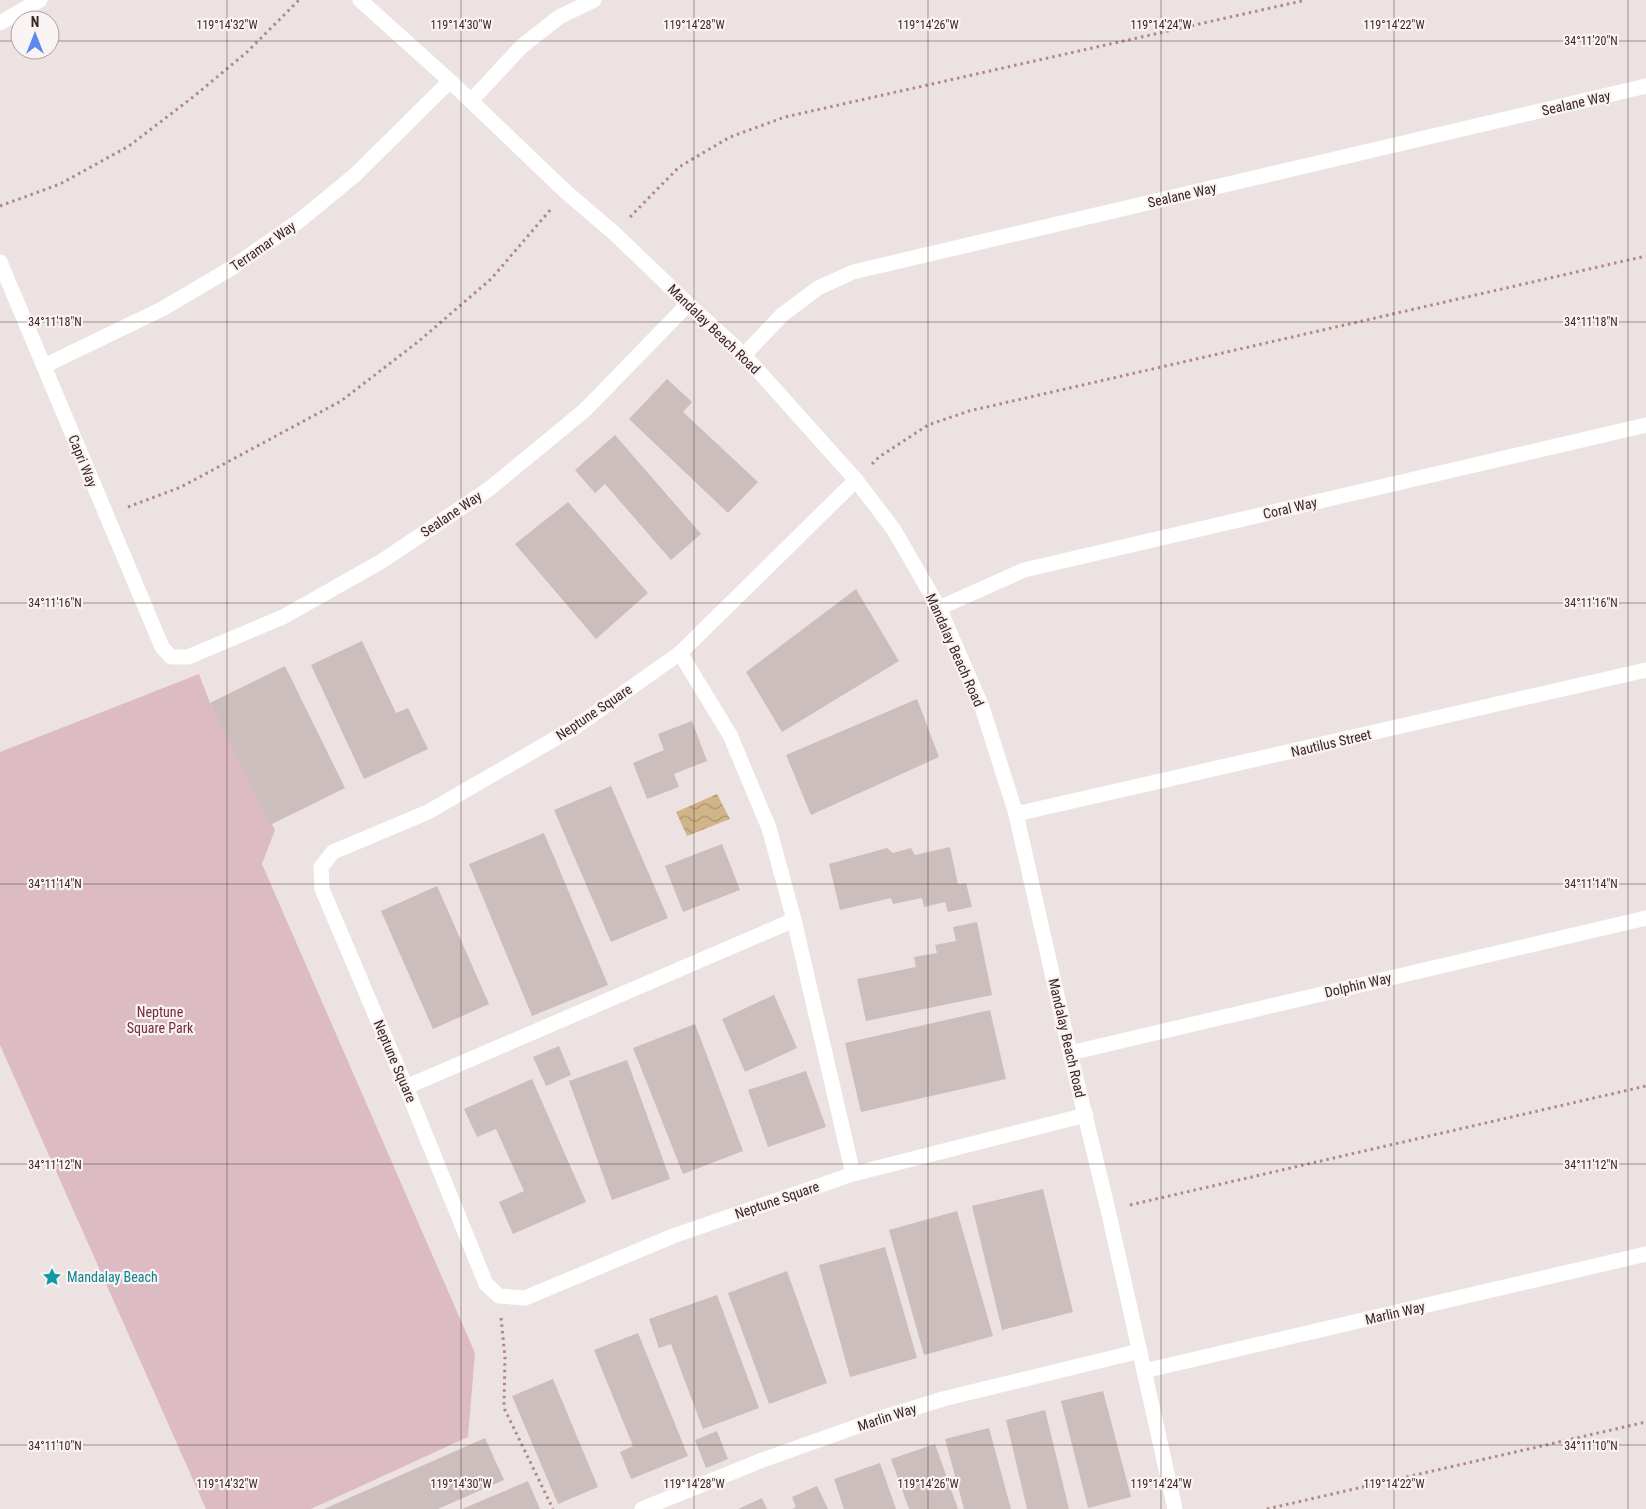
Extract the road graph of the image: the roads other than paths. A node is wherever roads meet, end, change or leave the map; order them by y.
1 (40, 0) edge
2 (360, 0) edge
3 (594, 0) edge
4 (0, 23) edge
5 (450, 81) junction
6 (1646, 86) edge
7 (471, 101) junction
8 (0, 262) edge
9 (688, 304) junction
10 (744, 355) junction
11 (44, 366) junction
12 (1646, 425) edge
13 (856, 480) junction
14 (939, 608) junction
15 (680, 653) junction
16 (171, 657) joint
17 (1646, 670) edge
18 (1016, 814) junction
19 (1646, 918) edge
20 (794, 920) junction
21 (1070, 1052) junction
22 (406, 1087) junction
23 (1086, 1115) junction
24 (853, 1174) junction
25 (1646, 1254) edge
26 (1140, 1351) junction
27 (1144, 1371) junction
28 (642, 1509) edge
29 (1175, 1509) edge

1 - 4 street
2 - 5 street, Mandalay Beach Road
3 - 7 street
5 - 7 street, Mandalay Beach Road
5 - 11 street, Terramar Way
6 - 10 street, Sealane Way
7 - 9 street, Mandalay Beach Road
8 - 11 street, Capri Way
9 - 10 street, Mandalay Beach Road
9 - 16 street, Sealane Way
10 - 13 street, Mandalay Beach Road
11 - 16 street, Capri Way
12 - 14 street, Coral Way
13 - 14 street, Mandalay Beach Road
13 - 15 street, Neptune Square
14 - 18 street, Mandalay Beach Road
15 - 20 street
15 - 22 street, Neptune Square
17 - 18 street, Nautilus Street
18 - 21 street, Mandalay Beach Road
19 - 21 street, Dolphin Way
20 - 22 street
20 - 24 street
21 - 23 street, Mandalay Beach Road
22 - 24 street, Neptune Square
23 - 24 street, Neptune Square
23 - 26 street, Mandalay Beach Road
25 - 27 street, Marlin Way
26 - 27 street, Mandalay Beach Road
26 - 28 street, Marlin Way
27 - 29 street, Mandalay Beach Road

